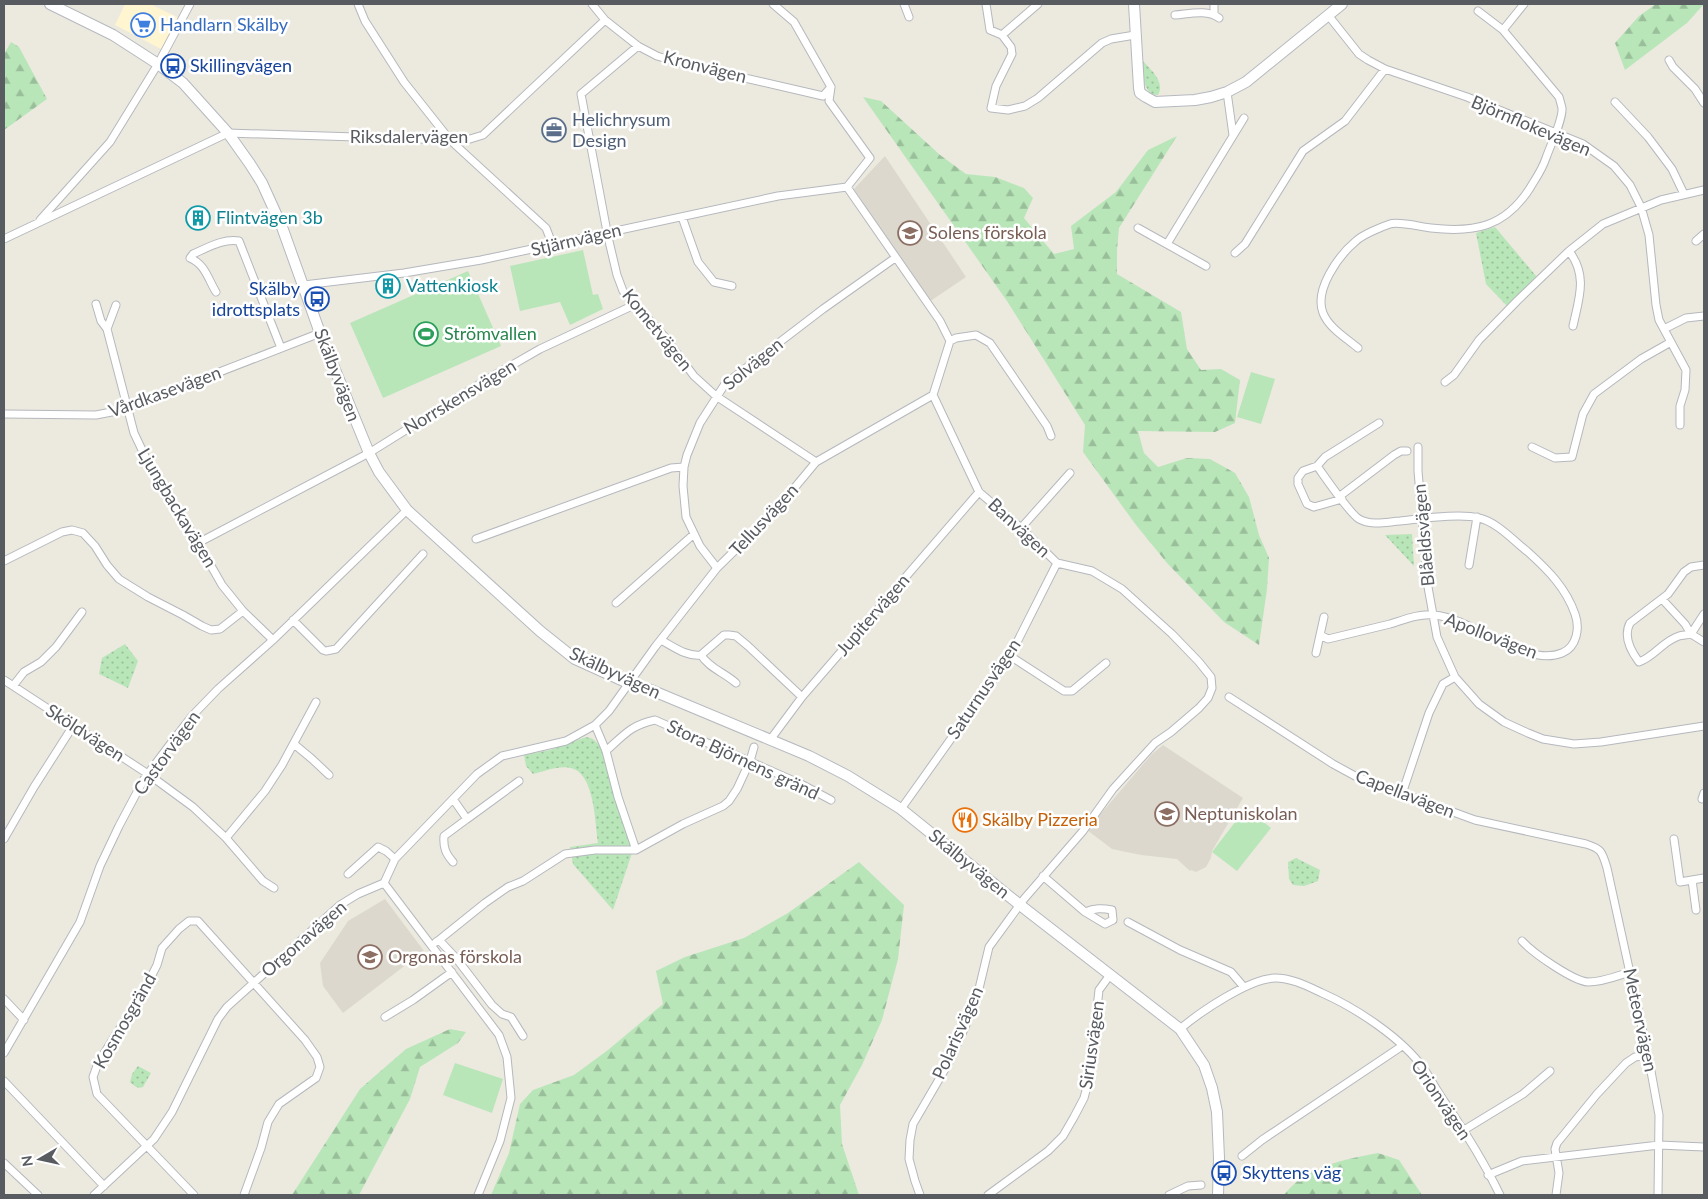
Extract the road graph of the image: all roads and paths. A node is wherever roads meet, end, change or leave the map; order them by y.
1 (50, 4) edge
2 (190, 4) edge
3 (358, 4) edge
4 (592, 4) edge
5 (773, 4) edge
6 (904, 4) edge
7 (986, 4) edge
8 (1038, 4) edge
9 (1134, 4) edge
10 (1214, 4) edge
11 (1342, 4) edge
12 (1524, 4) edge
13 (1478, 11) dead end
14 (1175, 15) dead end
15 (1328, 15) junction
16 (909, 17) dead end
17 (605, 20) junction
18 (1503, 30) junction
19 (1002, 35) junction
20 (1135, 35) junction
21 (638, 46) junction
22 (1669, 60) dead end
23 (158, 64) junction
24 (1385, 69) junction
25 (830, 87) junction
26 (1227, 92) junction
27 (1615, 102) dead end
28 (1704, 103) edge
29 (1244, 118) dead end
30 (228, 132) junction
31 (1555, 134) junction
32 (1233, 135) junction
33 (450, 140) junction
34 (847, 187) junction
35 (1704, 190) edge
36 (1684, 194) junction
37 (1641, 207) junction
38 (682, 217) junction
39 (38, 222) junction
40 (1138, 228) dead end
41 (608, 232) junction
42 (1704, 234) edge
43 (4, 239) edge
44 (1696, 241) dead end
45 (1167, 244) junction
46 (553, 246) junction
47 (1569, 251) junction
48 (1235, 253) dead end
49 (895, 258) junction
50 (1206, 266) dead end
51 (304, 285) junction
52 (732, 286) dead end
53 (216, 292) dead end
54 (96, 304) dead end
55 (116, 305) dead end
56 (634, 305) junction
57 (1704, 316) edge
58 (1573, 326) dead end
59 (111, 327) junction
60 (1664, 329) junction
61 (320, 333) junction
62 (950, 341) junction
63 (1670, 342) junction
64 (281, 348) junction
65 (1358, 348) dead end
66 (1445, 382) dead end
67 (933, 395) junction
68 (716, 396) junction
69 (126, 409) junction
70 (4, 414) edge
71 (1379, 423) dead end
72 (1680, 425) dead end
73 (1051, 436) dead end
74 (1418, 447) dead end
75 (1532, 447) dead end
76 (1407, 451) dead end
77 (368, 453) junction
78 (816, 462) junction
79 (1317, 466) junction
80 (684, 467) junction
81 (1070, 473) dead end
82 (980, 492) junction
83 (1341, 498) junction
84 (407, 510) junction
85 (1477, 518) junction
86 (1422, 519) junction
87 (1021, 528) junction
88 (694, 534) junction
89 (476, 538) dead end
90 (198, 543) junction
91 (423, 554) dead end
92 (4, 561) edge
93 (1056, 563) junction
94 (1469, 565) dead end
95 (1704, 565) edge
96 (717, 568) junction
97 (1662, 599) junction
98 (616, 603) dead end
99 (243, 611) junction
100 (82, 612) dead end
101 (1433, 614) junction
102 (1704, 614) edge
103 (1324, 617) dead end
104 (293, 620) junction
105 (1690, 634) junction
106 (1320, 635) junction
107 (273, 640) junction
108 (661, 640) junction
109 (1704, 642) edge
110 (1316, 653) dead end
111 (701, 655) junction
112 (1010, 656) junction
113 (1106, 662) dead end
114 (1211, 677) joint
115 (1455, 677) junction
116 (4, 680) edge
117 (628, 683) junction
118 (736, 683) dead end
119 (13, 686) junction
120 (802, 697) junction
121 (1229, 697) dead end
122 (316, 702) dead end
123 (595, 725) junction
124 (73, 726) junction
125 (1704, 726) edge
126 (770, 740) junction
127 (294, 744) junction
128 (754, 747) dead end
129 (606, 751) junction
130 (750, 761) junction
131 (148, 774) junction
132 (329, 776) dead end
133 (519, 780) dead end
134 (1402, 794) junction
135 (453, 798) junction
136 (831, 800) dead end
137 (901, 809) junction
138 (467, 819) junction
139 (226, 838) junction
140 (4, 839) edge
141 (1674, 839) dead end
142 (1598, 848) joint
143 (636, 850) junction
144 (395, 859) junction
145 (454, 862) dead end
146 (348, 874) dead end
147 (1043, 876) junction
148 (1704, 878) edge
149 (1692, 880) junction
150 (384, 883) junction
151 (274, 888) dead end
152 (1020, 905) junction
153 (1696, 910) dead end
154 (1085, 912) dead end
155 (1128, 922) dead end
156 (439, 940) junction
157 (1522, 941) dead end
158 (432, 945) junction
159 (452, 972) junction
160 (1630, 972) junction
161 (1110, 975) junction
162 (254, 984) junction
163 (1243, 986) junction
164 (4, 999) edge
165 (385, 1017) dead end
166 (24, 1020) junction
167 (1180, 1029) junction
168 (524, 1036) dead end
169 (1402, 1046) junction
170 (4, 1053) edge
171 (1648, 1055) junction
172 (1550, 1071) dead end
173 (4, 1081) edge
174 (1464, 1130) junction
175 (1659, 1145) junction
176 (147, 1146) junction
177 (1704, 1147) edge
178 (1242, 1156) dead end
179 (1556, 1158) junction
180 (4, 1163) edge
181 (1488, 1175) junction
182 (104, 1186) junction
183 (1201, 1186) dead end
184 (998, 1193) edge
185 (38, 1195) edge
186 (94, 1195) edge
187 (194, 1195) edge
188 (244, 1195) edge
189 (478, 1195) edge
190 (920, 1195) edge
191 (988, 1195) edge
192 (1169, 1195) edge
193 (1218, 1195) edge
194 (1500, 1195) edge
195 (1556, 1195) edge
196 (1658, 1195) edge

1 - 23 street, Skälbyvägen
2 - 23 street
3 - 33 street
4 - 17 street, Kronvägen
5 - 25 street
6 - 16 street
7 - 19 street
8 - 19 street
9 - 20 street
10 - 14 street
11 - 15 street
12 - 18 street
13 - 18 street
15 - 24 street, Björnflokevägen
15 - 26 street
17 - 21 street, Kronvägen
17 - 33 street, Riksdalervägen
18 - 31 street
19 - 20 street
20 - 26 street
21 - 25 street, Kronvägen
21 - 41 street, Kometvägen
22 - 28 street
23 - 30 street, Skälbyvägen
23 - 39 street
24 - 31 street, Björnflokevägen
24 - 48 street
25 - 34 street
26 - 32 street
27 - 36 street
29 - 32 street
30 - 33 street, Riksdalervägen
30 - 39 street
30 - 51 street, Skälbyvägen
31 - 37 street, Björnflokevägen
31 - 65 street
32 - 45 street
33 - 46 street
34 - 38 street, Stjärnvägen
34 - 49 street
35 - 36 street
36 - 37 street
37 - 47 street
37 - 60 street, Björnflokevägen
38 - 41 street, Stjärnvägen
38 - 52 street
39 - 43 street
40 - 45 street
41 - 46 street, Stjärnvägen
41 - 56 street, Kometvägen
42 - 44 street
45 - 50 street
46 - 51 street, Stjärnvägen
47 - 58 street
47 - 66 street
49 - 62 street
49 - 68 street, Solvägen
51 - 61 street, Skälbyvägen
53 - 64 street
54 - 59 street, Ljungbackavägen
55 - 59 street
56 - 68 street, Kometvägen
56 - 77 street, Norrskensvägen
57 - 60 street
59 - 69 street, Ljungbackavägen
60 - 63 street, Björnflokevägen
61 - 64 street, Vårdkasevägen
61 - 77 street, Skälbyvägen
62 - 67 street
62 - 73 street
63 - 72 street, Björnflokevägen
63 - 75 street
64 - 69 street, Vårdkasevägen
67 - 78 street, Tellusvägen
67 - 82 street, Banvägen
68 - 78 street, Kometvägen
68 - 80 street, Solvägen
69 - 70 street, Vårdkasevägen
69 - 90 street, Ljungbackavägen
71 - 79 street
74 - 86 street, Blåeldsvägen
76 - 83 street
77 - 84 street, Skälbyvägen
77 - 90 street, Norrskensvägen
78 - 96 street, Tellusvägen
79 - 83 street, Apollovägen
79 - 83 street
80 - 88 street, Solvägen
80 - 89 street
81 - 87 street
82 - 87 street, Banvägen
82 - 120 street, Jupitervägen
83 - 86 street, Apollovägen
84 - 104 street, Castorvägen
84 - 117 street, Skälbyvägen
85 - 86 street, Apollovägen
85 - 94 street
85 - 101 street, Apollovägen
86 - 101 street, Blåeldsvägen
87 - 93 street, Banvägen
88 - 96 street, Solvägen
88 - 98 street
90 - 99 street, Ljungbackavägen
91 - 104 street
92 - 99 street
93 - 112 street, Saturnusvägen
93 - 114 street, Banvägen
95 - 97 street
96 - 108 street, Tellusvägen
97 - 105 street
97 - 105 street
99 - 107 street, Ljungbackavägen
100 - 119 street
101 - 106 street, Apollovägen
101 - 115 street, Blåeldsvägen
102 - 105 street
103 - 106 street
104 - 107 street, Castorvägen
105 - 109 street
106 - 110 street
107 - 131 street, Castorvägen
108 - 111 street
108 - 117 street, Tellusvägen
111 - 118 street
111 - 120 street
112 - 113 street
112 - 137 street, Saturnusvägen
114 - 147 street, Polarisvägen
115 - 125 street, Blåeldsvägen
115 - 134 street
116 - 119 street, Sköldvägen
117 - 123 street
117 - 126 street, Skälbyvägen
119 - 124 street, Sköldvägen
120 - 126 street, Jupitervägen
121 - 134 street, Capellavägen
122 - 127 street
123 - 129 street
123 - 135 street
124 - 131 street, Sköldvägen
124 - 140 street
126 - 137 street, Skälbyvägen
127 - 132 street
127 - 139 street
128 - 130 street
129 - 130 street, Stora Björnens gränd
129 - 143 street
130 - 136 street, Stora Björnens gränd
130 - 143 street
131 - 139 street, Sköldvägen
131 - 166 street, Castorvägen
133 - 138 street
134 - 142 street, Capellavägen
135 - 138 street
135 - 144 street
137 - 152 street, Skälbyvägen
138 - 145 street
139 - 151 street, Sköldvägen
141 - 149 street
142 - 160 street, Meteorvägen
143 - 156 street
144 - 146 street
144 - 150 street
147 - 152 street, Polarisvägen
147 - 154 street
148 - 149 street
149 - 153 street
150 - 158 street
150 - 162 street, Orgonavägen
152 - 161 street, Skälbyvägen
152 - 190 street, Polarisvägen
155 - 163 street
156 - 158 street
156 - 168 street
157 - 160 street
158 - 159 street
159 - 165 street
159 - 189 street
160 - 171 street, Meteorvägen
161 - 167 street, Skälbyvägen
161 - 184 street, Siriusvägen
162 - 176 street, Orgonavägen
162 - 176 street, Kosmosgränd
162 - 188 street, Kosmosgränd
163 - 167 street, Orionvägen
163 - 169 street, Orionvägen
164 - 166 street
166 - 170 street, Castorvägen
167 - 193 street, Skälbyvägen
169 - 174 street, Orionvägen
169 - 178 street
171 - 175 street, Meteorvägen
171 - 179 street
172 - 174 street
173 - 182 street
174 - 181 street, Orionvägen
175 - 177 street
175 - 179 street
175 - 196 street, Meteorvägen
176 - 182 street, Orgonavägen
176 - 187 street, Kosmosgränd
179 - 181 street
179 - 195 street
180 - 185 street
181 - 194 street, Orionvägen
182 - 186 street, Orgonavägen
183 - 192 street
184 - 191 street, Siriusvägen

